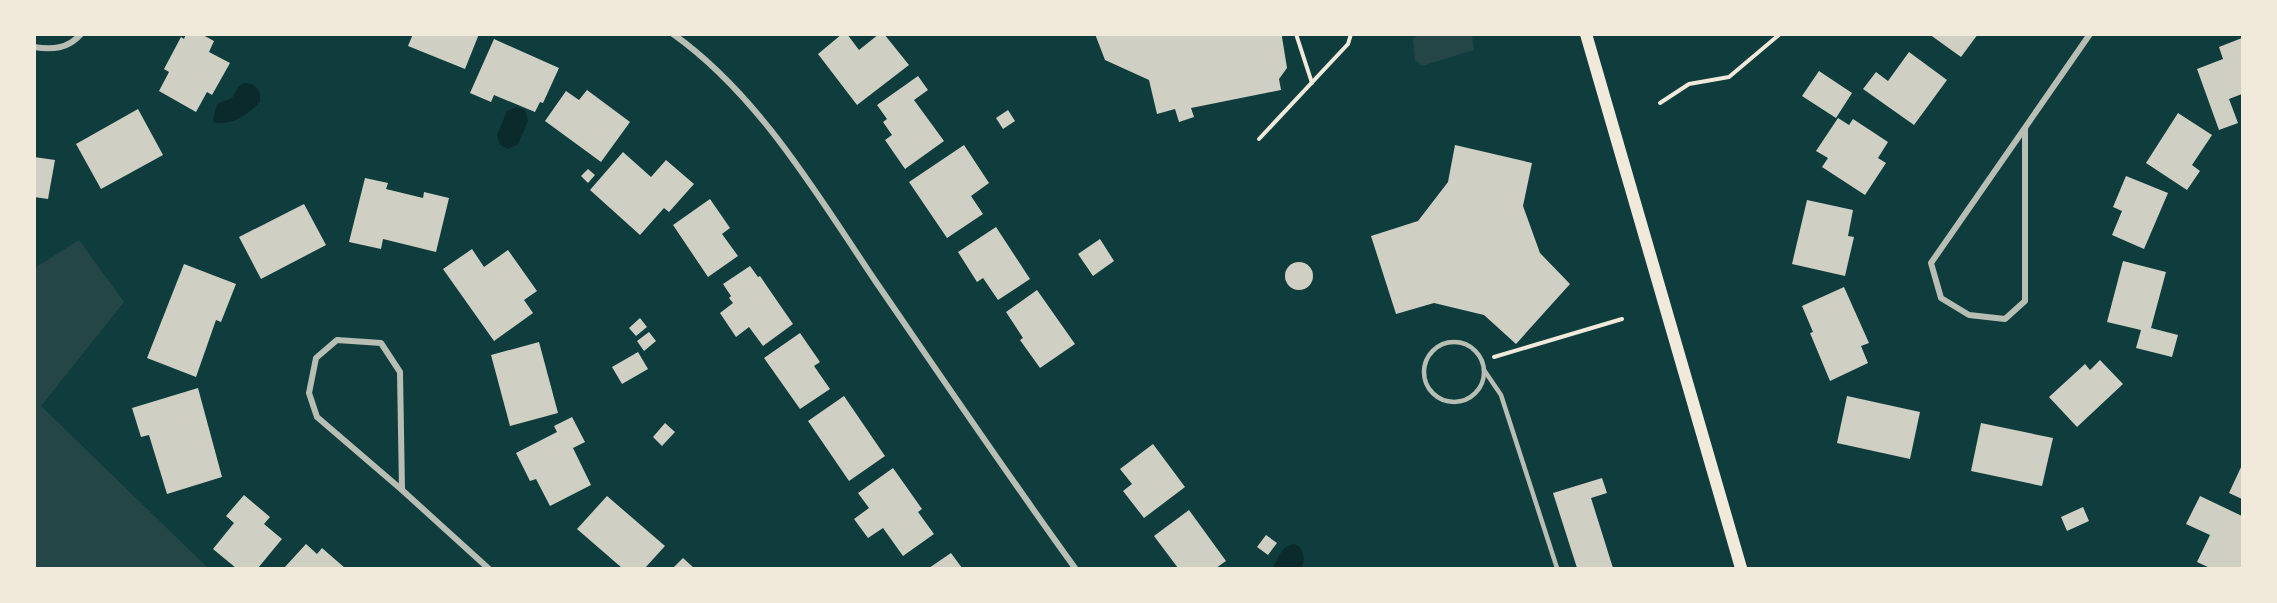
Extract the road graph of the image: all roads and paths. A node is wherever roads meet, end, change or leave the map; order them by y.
1 (81, 34) edge
2 (673, 34) edge
3 (1296, 34) edge
4 (1351, 34) edge
5 (1586, 34) edge
6 (1780, 34) edge
7 (2090, 34) edge
8 (34, 47) edge
9 (1312, 83) junction
10 (1660, 103) dead end
11 (2025, 129) junction
12 (1259, 139) dead end
13 (1622, 318) dead end
14 (1482, 361) junction
15 (1484, 370) junction
16 (402, 489) junction
17 (488, 568) edge
18 (1075, 568) edge
19 (1557, 568) edge
20 (1740, 568) edge

1 - 8 street
2 - 18 street
3 - 9 path
4 - 9 path
5 - 20 main road
6 - 10 path
7 - 11 street
9 - 12 path
11 - 11 street
13 - 14 path
14 - 15 lane
14 - 15 lane
15 - 19 lane
16 - 16 street
16 - 17 street

